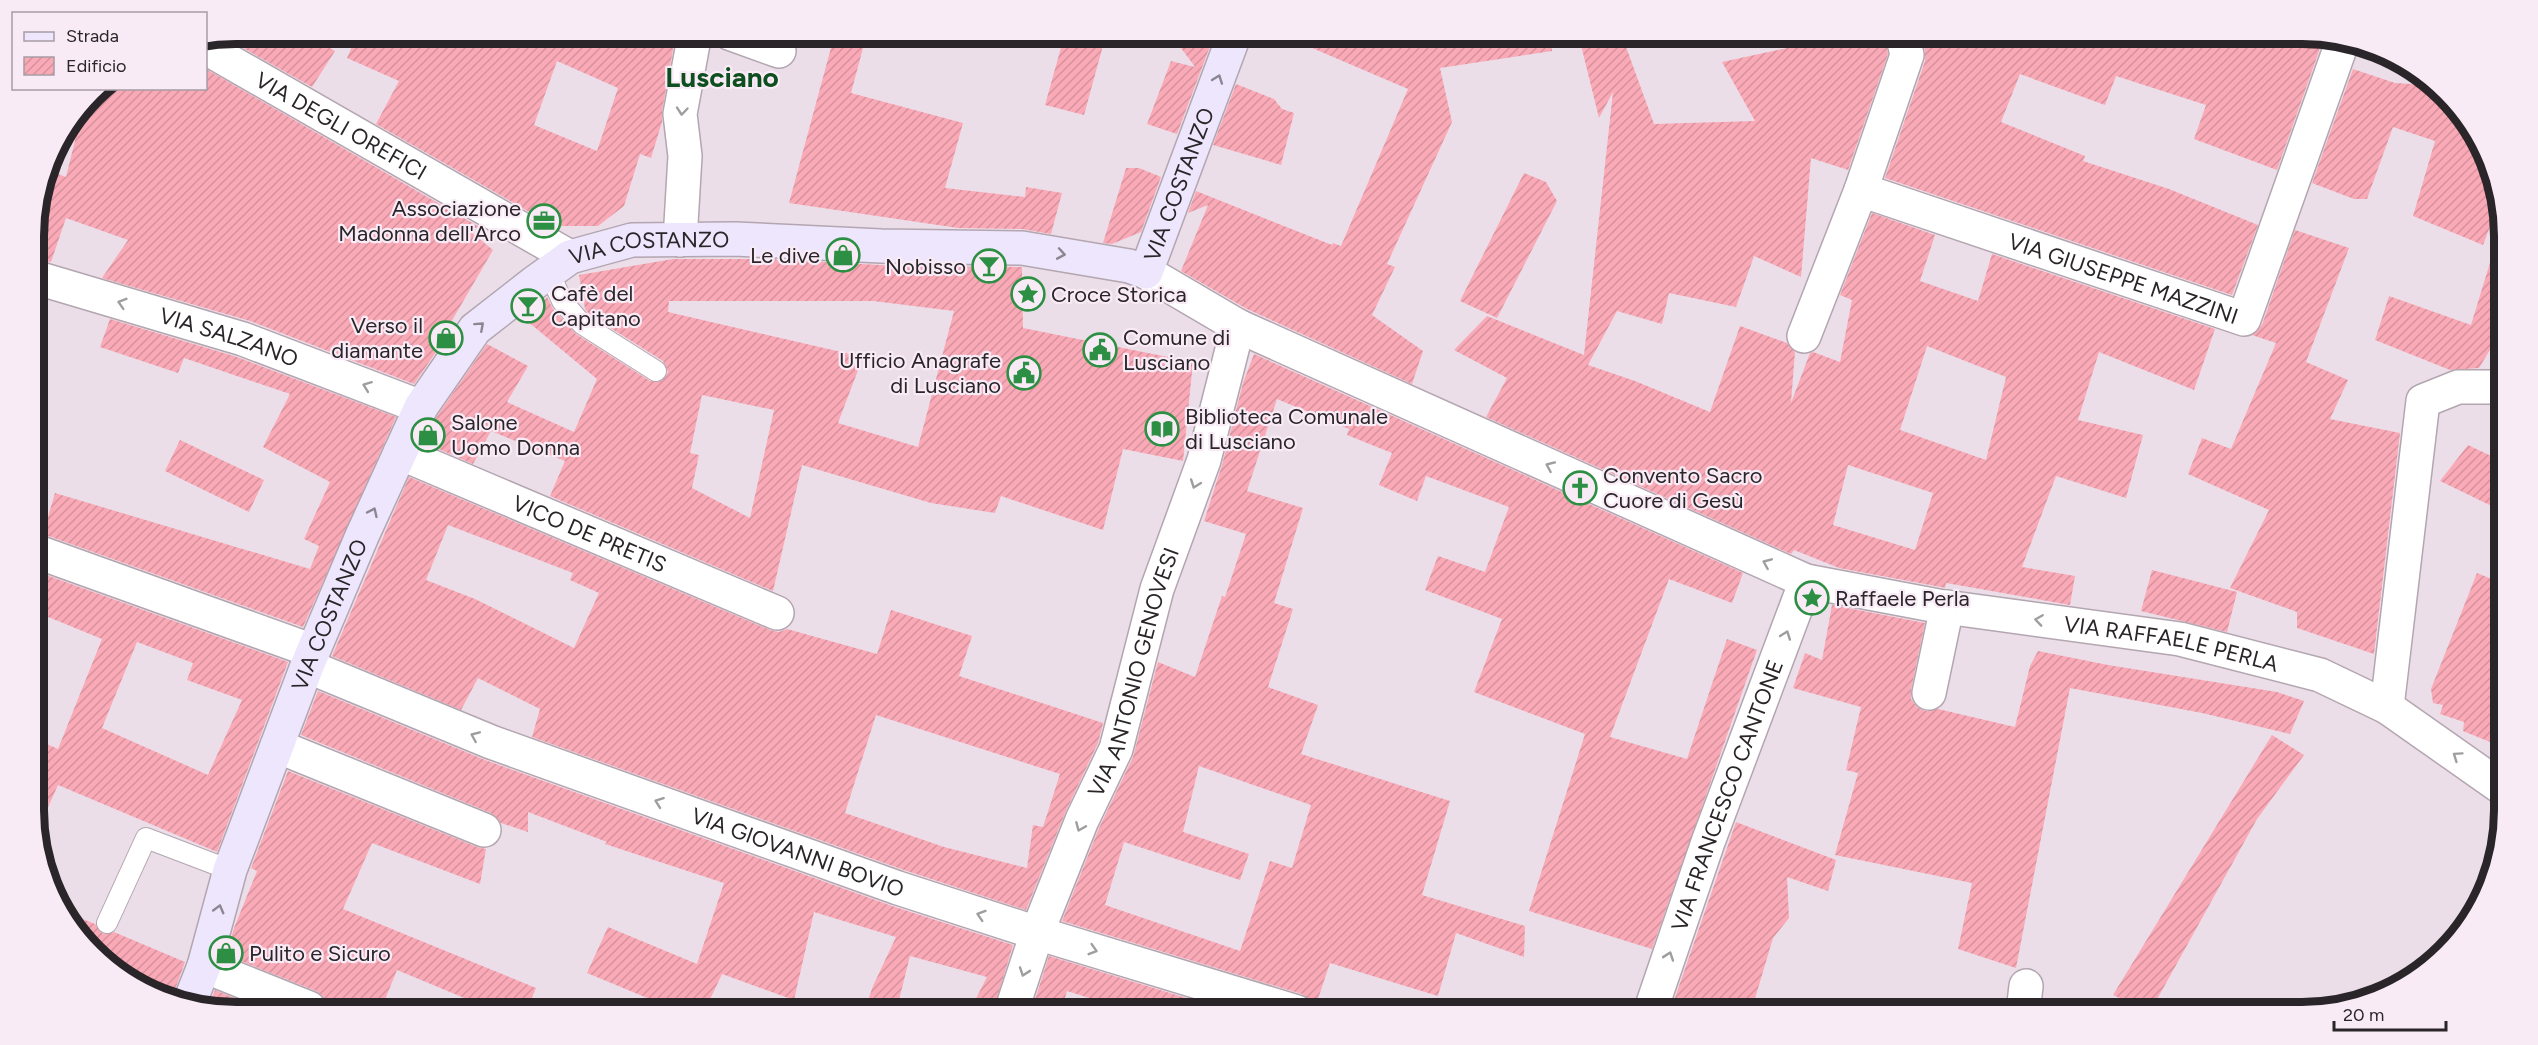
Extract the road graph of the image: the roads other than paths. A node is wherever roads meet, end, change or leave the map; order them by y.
1 (693, 44) edge
2 (760, 44) edge
3 (1231, 44) edge
4 (1904, 44) edge
5 (2340, 47) edge
6 (207, 49) edge
7 (779, 51) dead end
8 (1861, 190) junction
9 (680, 240) junction
10 (560, 264) junction
11 (1146, 272) junction
12 (44, 280) edge
13 (1238, 326) junction
14 (1804, 336) dead end
15 (656, 371) dead end
16 (2494, 387) edge
17 (421, 407) junction
18 (400, 453) junction
19 (44, 555) edge
20 (1806, 581) junction
21 (1947, 607) junction
22 (777, 613) dead end
23 (310, 659) junction
24 (1929, 693) dead end
25 (2387, 707) junction
26 (277, 746) junction
27 (2494, 782) edge
28 (484, 830) dead end
29 (230, 870) junction
30 (107, 923) dead end
31 (1037, 933) junction
32 (204, 966) junction
33 (192, 996) edge
34 (1654, 1001) edge
35 (294, 1002) edge
36 (1014, 1002) edge
37 (1262, 1002) edge

1 -> 9 street
2 - 7 street
11 -> 3 street, VIA COSTANZO
4 - 8 street
5 - 8 street, VIA GIUSEPPE MAZZINI
6 - 10 street, VIA DEGLI OREFICI
8 - 14 street
9 - 10 street, VIA COSTANZO
9 -> 11 street, VIA COSTANZO
10 - 15 lane
17 -> 10 street, VIA COSTANZO
11 - 13 street, VIA RAFFAELE PERLA
17 -> 12 street, VIA SALZANO
20 -> 13 street, VIA RAFFAELE PERLA
13 -> 31 street, VIA ANTONIO GENOVESI
16 - 25 street
17 - 18 street, VIA COSTANZO
18 - 22 street, VICO DE PRETIS
23 -> 18 street, VIA COSTANZO
19 - 23 street, VIA GIOVANNI BOVIO
20 - 21 street, VIA RAFFAELE PERLA
34 -> 20 street, VIA FRANCESCO CANTONE
21 - 24 street
25 -> 21 street, VIA RAFFAELE PERLA
23 - 26 street, VIA COSTANZO
31 -> 23 street, VIA GIOVANNI BOVIO
27 -> 25 street, VIA RAFFAELE PERLA
26 - 28 street
26 - 29 street, VIA COSTANZO
29 - 30 lane
32 -> 29 street, VIA COSTANZO
31 -> 36 street, VIA ANTONIO GENOVESI
31 -> 37 street, VIA GIOVANNI BOVIO
32 - 33 street, VIA COSTANZO
32 - 35 street

